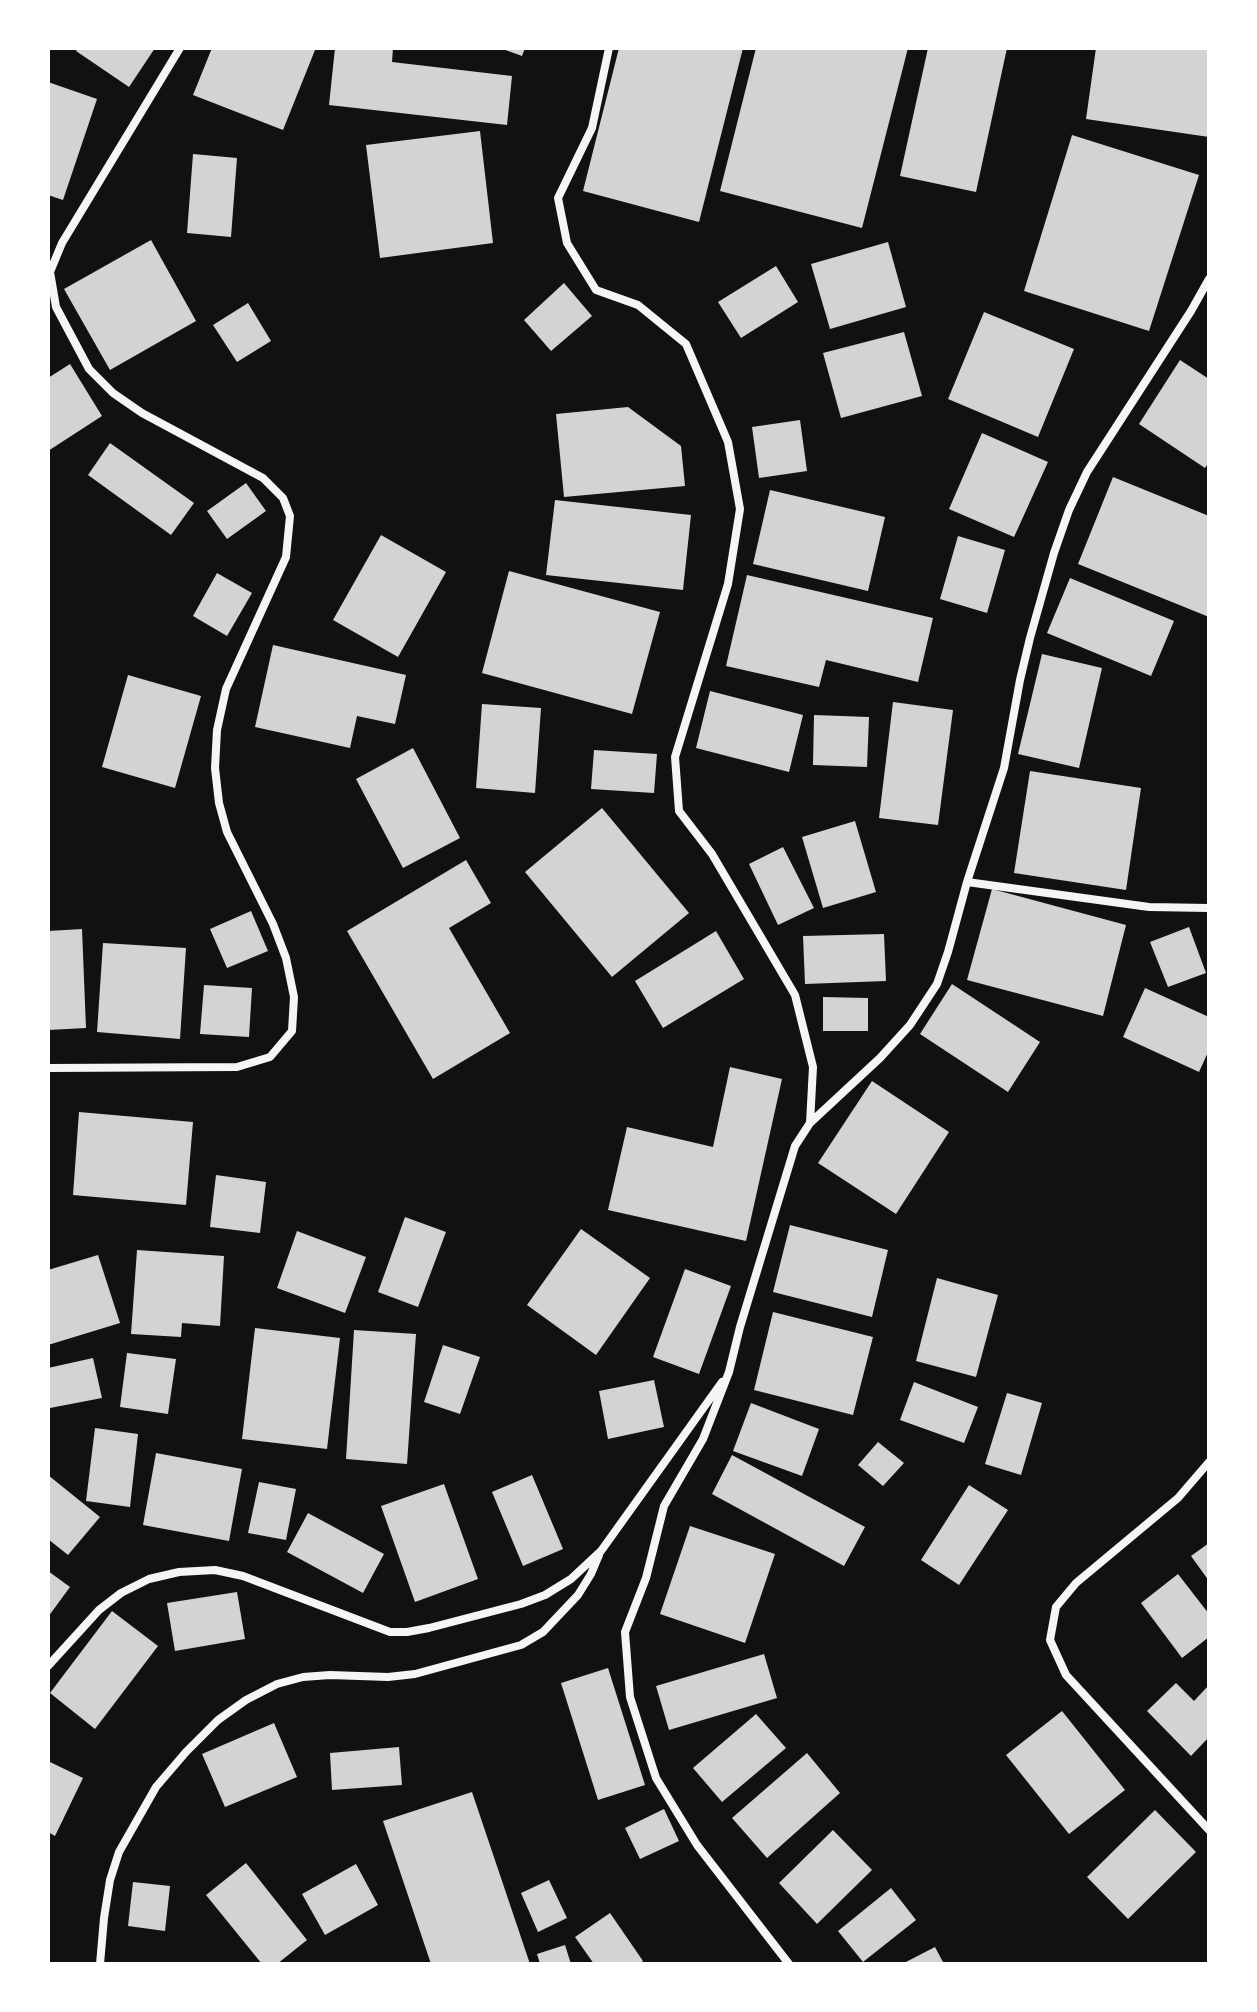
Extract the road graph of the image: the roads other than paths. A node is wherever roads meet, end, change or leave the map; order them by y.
1 (180, 48) edge
2 (609, 48) edge
3 (1209, 279) edge
4 (967, 882) junction
5 (1209, 908) edge
6 (48, 1068) edge
7 (810, 1123) junction
8 (729, 1372) junction
9 (1209, 1462) edge
10 (601, 1551) junction
11 (48, 1666) edge
12 (1209, 1830) edge
13 (100, 1964) edge
14 (789, 1964) edge

1 - 6 street
2 - 7 street
3 - 4 street
4 - 5 street
4 - 7 street
7 - 8 street
8 - 10 street
8 - 14 street
9 - 12 street
10 - 11 street
10 - 13 street

